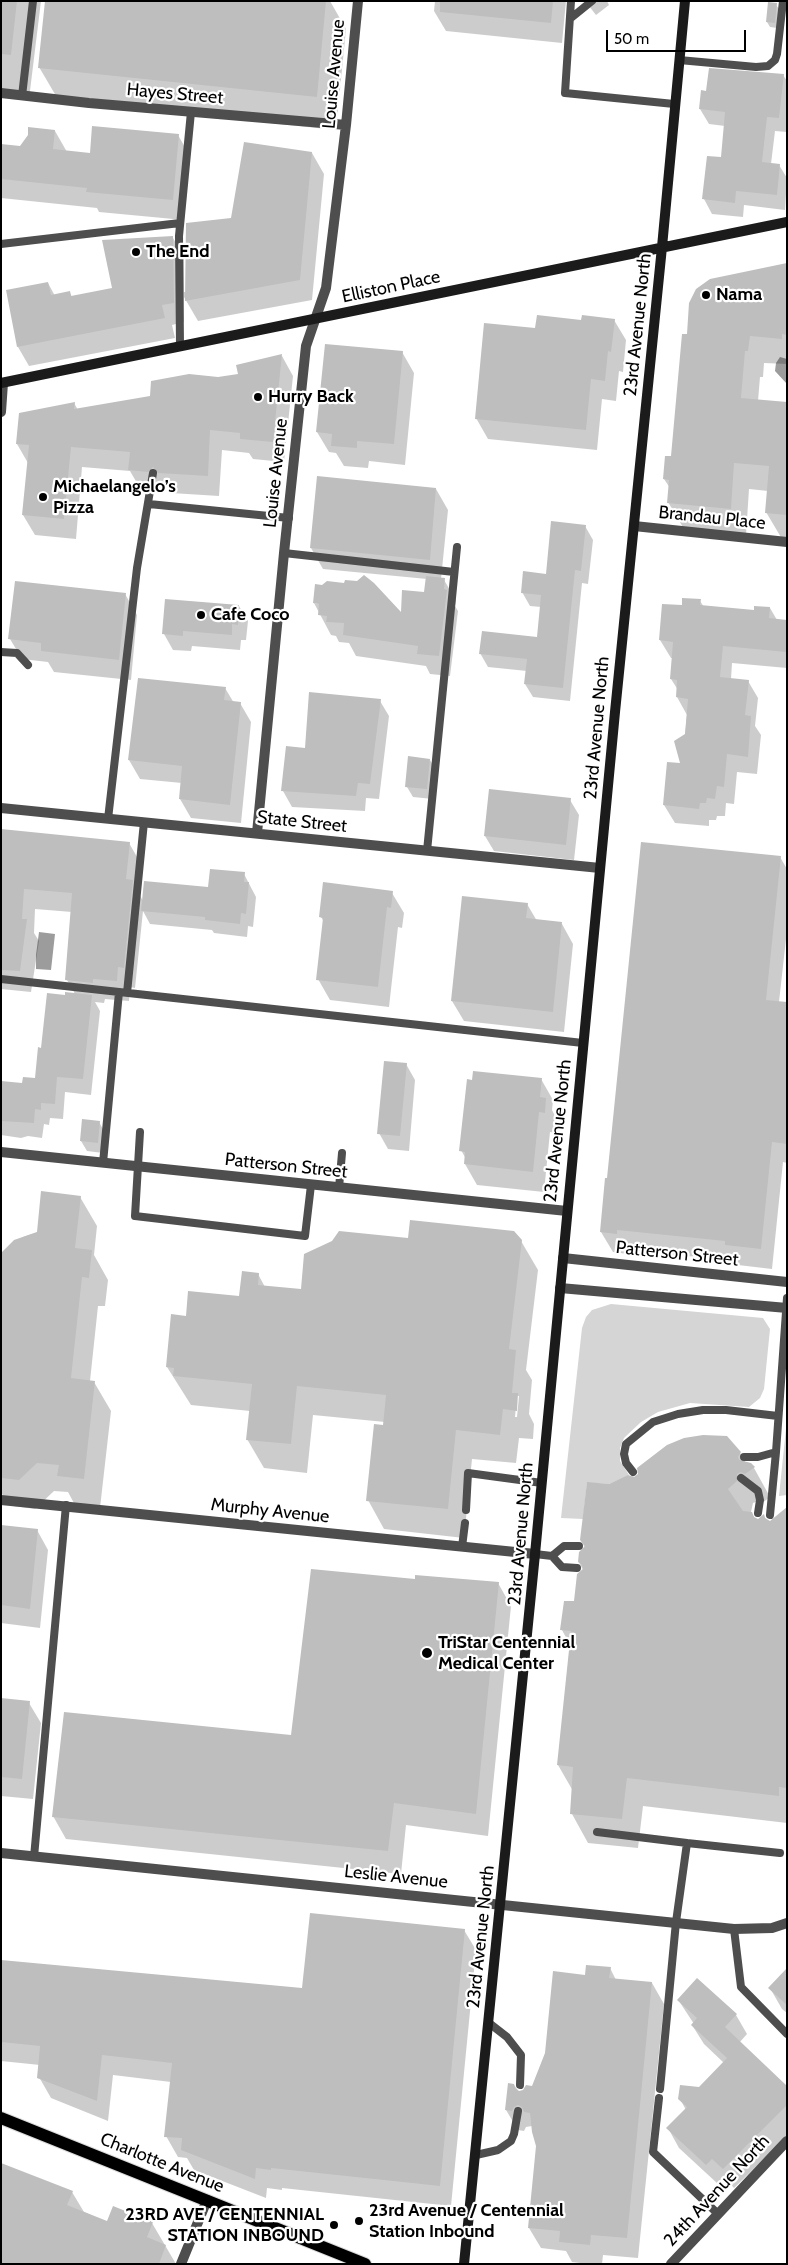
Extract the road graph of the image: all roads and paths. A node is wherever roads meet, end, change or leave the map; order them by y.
1 (33, 1) edge
2 (358, 1) edge
3 (571, 1) edge
4 (592, 1) edge
5 (685, 1) edge
6 (783, 1) edge
7 (571, 18) junction
8 (679, 60) junction
9 (1, 93) edge
10 (22, 96) junction
11 (674, 104) junction
12 (191, 112) junction
13 (346, 125) junction
14 (787, 222) edge
15 (180, 223) junction
16 (1, 244) edge
17 (662, 247) junction
18 (315, 320) junction
19 (180, 347) junction
20 (2, 383) edge
21 (1, 412) edge
22 (153, 473) dead end
23 (149, 504) junction
24 (289, 518) junction
25 (634, 526) junction
26 (787, 542) edge
27 (457, 547) dead end
28 (284, 553) junction
29 (454, 572) junction
30 (1, 652) edge
31 (28, 665) dead end
32 (1, 808) edge
33 (108, 819) junction
34 (144, 822) junction
35 (257, 833) junction
36 (426, 851) junction
37 (600, 868) junction
38 (1, 979) edge
39 (123, 992) junction
40 (583, 1042) junction
41 (140, 1132) dead end
42 (1, 1152) edge
43 (342, 1153) dead end
44 (103, 1163) junction
45 (139, 1167) junction
46 (311, 1185) junction
47 (339, 1188) junction
48 (567, 1211) junction
49 (563, 1258) junction
50 (787, 1282) edge
51 (560, 1288) junction
52 (786, 1305) edge
53 (778, 1416) junction
54 (776, 1452) junction
55 (744, 1456) dead end
56 (633, 1472) dead end
57 (741, 1478) dead end
58 (542, 1483) junction
59 (1, 1500) edge
60 (66, 1505) junction
61 (466, 1510) dead end
62 (758, 1513) dead end
63 (770, 1515) dead end
64 (464, 1523) dead end
65 (579, 1546) dead end
66 (462, 1547) junction
67 (535, 1554) junction
68 (552, 1556) junction
69 (577, 1568) dead end
70 (597, 1832) dead end
71 (687, 1843) junction
72 (780, 1852) dead end
73 (1, 1853) edge
74 (34, 1857) junction
75 (501, 1904) junction
76 (676, 1922) junction
77 (787, 1923) edge
78 (734, 1929) junction
79 (489, 2023) junction
80 (787, 2034) edge
81 (520, 2085) dead end
82 (660, 2089) dead end
83 (659, 2098) dead end
84 (518, 2111) dead end
85 (1, 2118) edge
86 (787, 2140) edge
87 (476, 2155) junction
88 (206, 2200) junction
89 (717, 2213) junction
90 (181, 2264) edge
91 (366, 2264) edge
92 (464, 2264) edge
93 (671, 2264) edge

1 - 10 lane
2 - 13 street, Louise Avenue
3 - 7 lane
4 - 7 lane
5 - 8 street, 23rd Avenue North
6 - 8 lane
7 - 11 lane
8 - 11 street, 23rd Avenue North
9 - 10 street, Hayes Street
10 - 12 street, Hayes Street
11 - 17 street, 23rd Avenue North
12 - 13 street, Hayes Street
12 - 15 lane
13 - 18 street, Louise Avenue
14 - 17 street, Elliston Place
15 - 16 lane
15 - 19 lane
17 - 18 street, Elliston Place
17 - 25 street, 23rd Avenue North
18 - 19 street, Elliston Place
18 - 24 street, Louise Avenue
19 - 20 street, Elliston Place
20 - 21 street
22 - 23 lane
23 - 24 lane
23 - 33 lane
24 - 28 street, Louise Avenue
25 - 26 street, Brandau Place
25 - 37 street, 23rd Avenue North
27 - 29 lane
28 - 29 lane
28 - 35 street, Louise Avenue
29 - 36 lane
30 - 31 lane
32 - 33 street, State Street
33 - 34 street, State Street
34 - 35 street, State Street
34 - 39 lane
35 - 36 street, State Street
36 - 37 street, State Street
37 - 40 street, 23rd Avenue North
38 - 39 lane
39 - 40 lane
39 - 44 lane
40 - 48 street, 23rd Avenue North
41 - 45 lane
42 - 44 street, Patterson Street
43 - 47 lane
44 - 45 street, Patterson Street
45 - 46 street, Patterson Street
45 - 46 lane
46 - 47 street, Patterson Street
47 - 48 street, Patterson Street
48 - 49 street, 23rd Avenue North
49 - 50 street, Patterson Street
49 - 51 street, 23rd Avenue North
51 - 52 street
51 - 58 street, 23rd Avenue North
52 - 53 lane
53 - 54 lane
53 - 56 lane
54 - 55 lane
54 - 63 lane
57 - 62 lane
58 - 61 lane
58 - 67 street, 23rd Avenue North
59 - 60 street, Murphy Avenue
60 - 66 street, Murphy Avenue
60 - 74 lane
64 - 66 lane
65 - 68 lane
66 - 67 street, Murphy Avenue
67 - 68 lane
67 - 75 street, 23rd Avenue North
68 - 69 lane
70 - 71 lane
71 - 72 lane
71 - 76 lane
73 - 74 street, Leslie Avenue
74 - 75 street, Leslie Avenue
75 - 76 street, Leslie Avenue
75 - 79 street, 23rd Avenue North
76 - 78 street, Leslie Avenue
76 - 82 lane
77 - 78 street, Leslie Avenue
78 - 80 lane
79 - 81 lane
79 - 87 street, 23rd Avenue North
83 - 89 lane
84 - 87 lane
85 - 88 main road, Charlotte Avenue
86 - 89 street, 24th Avenue North
87 - 92 street, 23rd Avenue North
88 - 90 street
88 - 91 main road, Charlotte Avenue
89 - 93 street, 24th Avenue North

